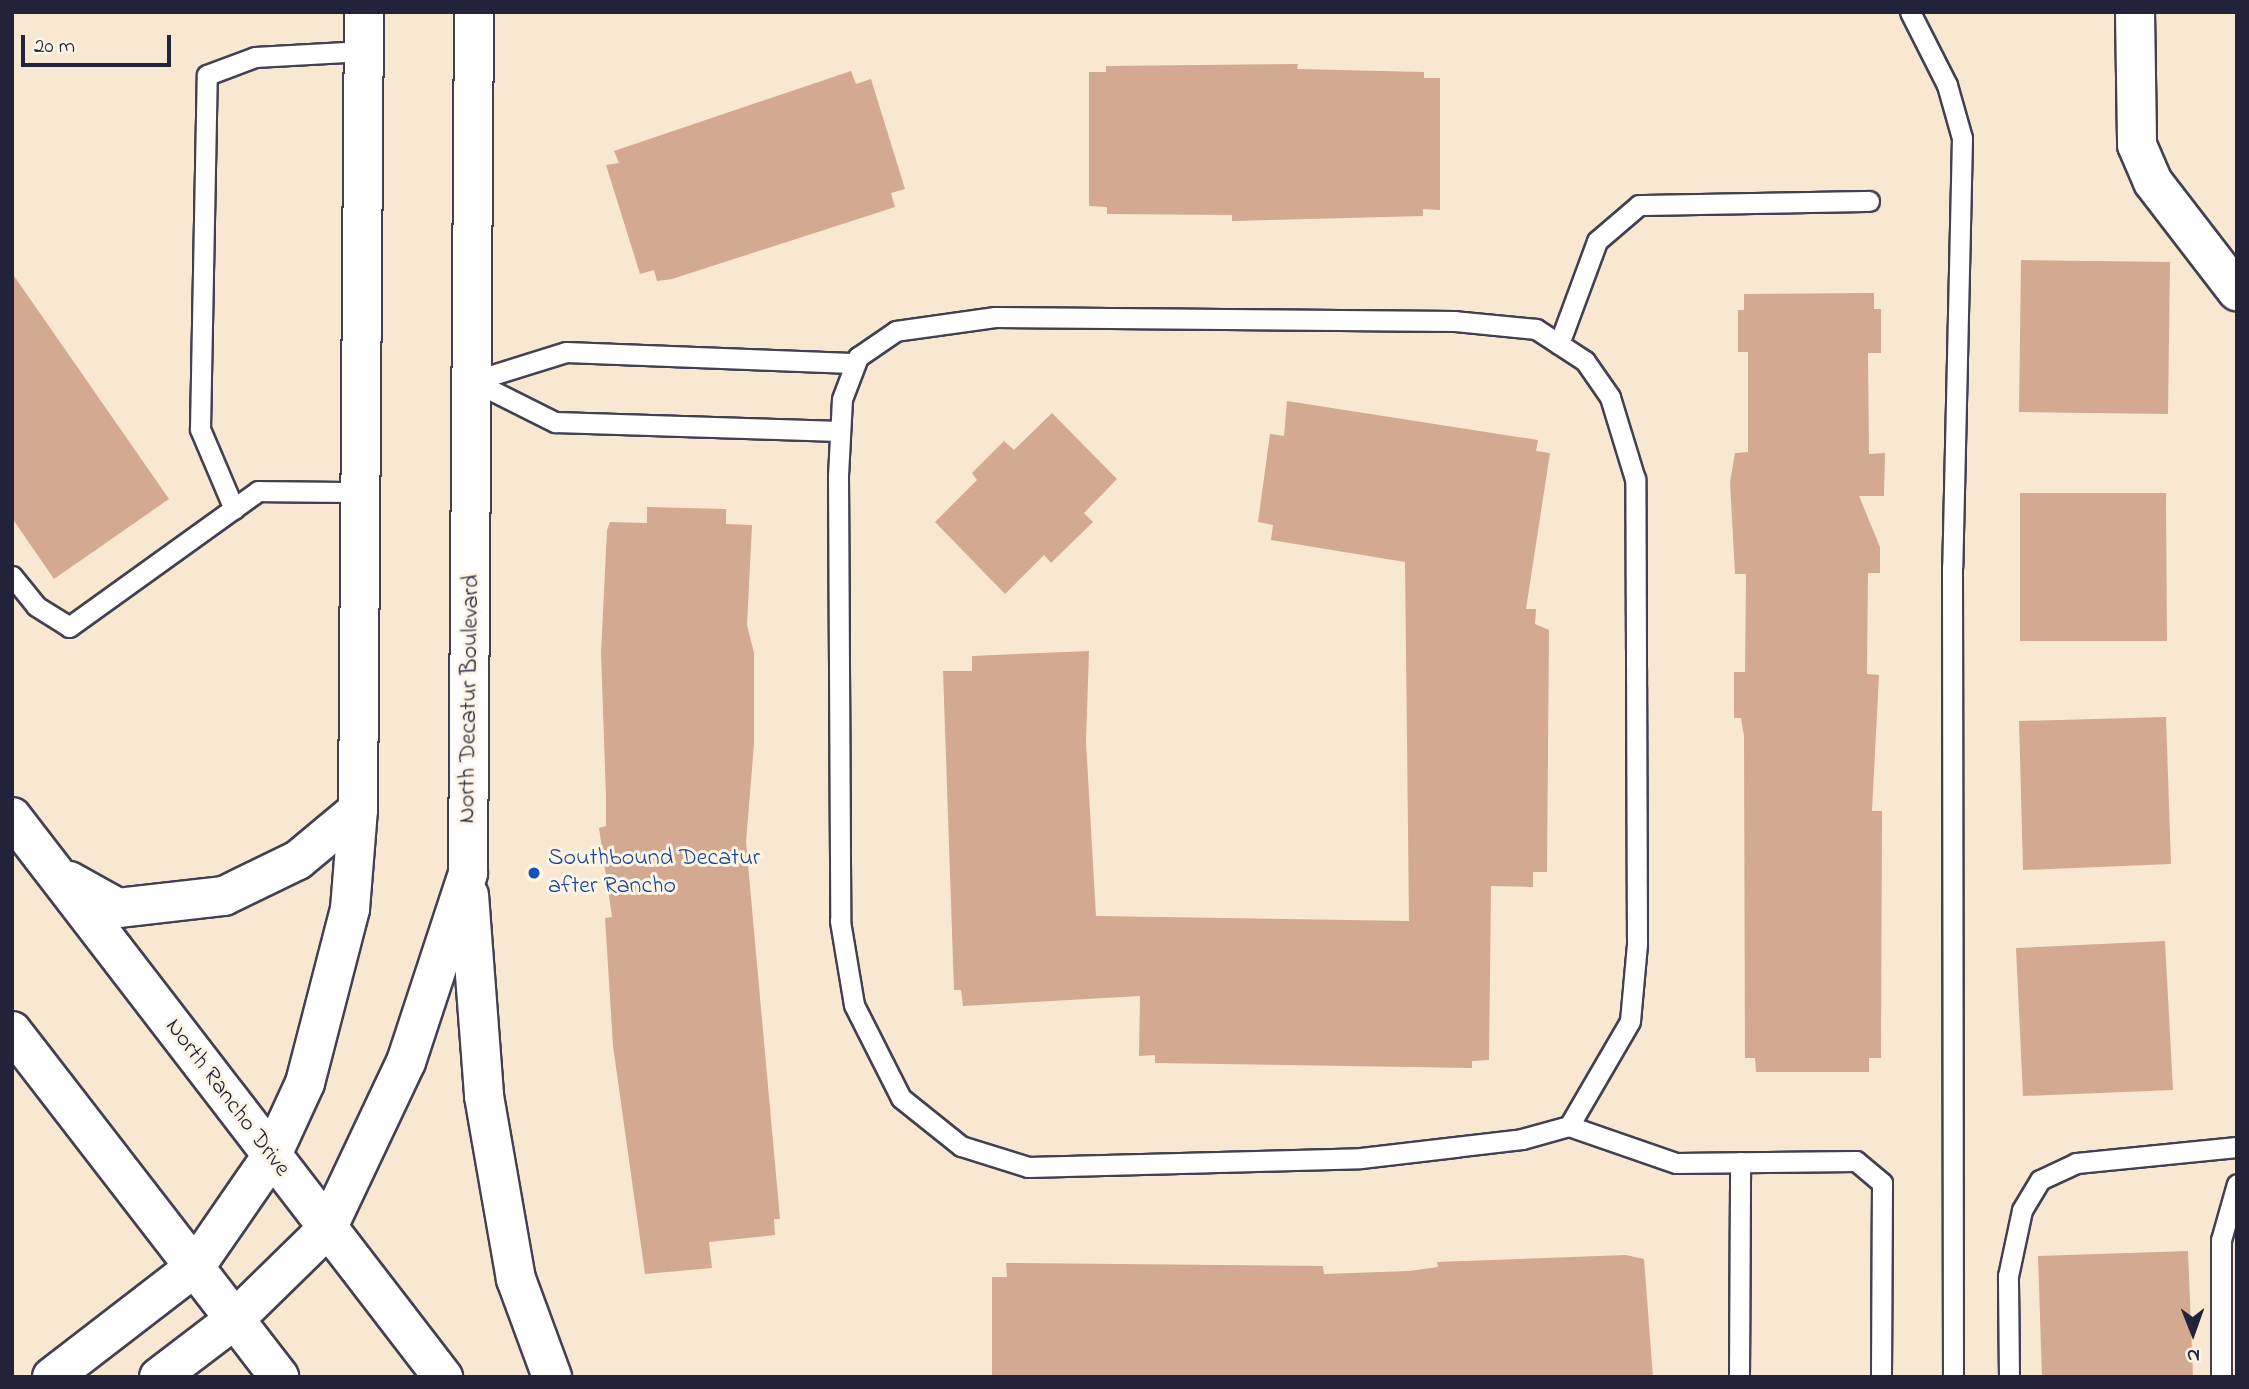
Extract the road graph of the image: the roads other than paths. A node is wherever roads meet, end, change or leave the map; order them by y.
1 (364, 12) edge
2 (474, 12) edge
3 (1910, 12) edge
4 (2135, 12) edge
5 (363, 51) junction
6 (1868, 201) dead end
7 (2237, 291) edge
8 (1559, 344) junction
9 (852, 363) junction
10 (473, 381) junction
11 (840, 431) junction
12 (361, 492) junction
13 (234, 509) junction
14 (12, 576) edge
15 (358, 810) junction
16 (12, 817) edge
17 (55, 873) junction
18 (468, 873) junction
19 (12, 1031) edge
20 (1569, 1126) junction
21 (2237, 1147) edge
22 (271, 1157) junction
23 (1740, 1162) junction
24 (2237, 1184) edge
25 (327, 1229) junction
26 (195, 1267) junction
27 (235, 1319) junction
28 (52, 1377) edge
29 (159, 1377) edge
30 (279, 1377) edge
31 (443, 1377) edge
32 (552, 1377) edge
33 (1739, 1377) edge
34 (1881, 1377) edge
35 (1953, 1377) edge
36 (2009, 1377) edge
37 (2221, 1377) edge

1 - 5 main road
2 - 10 main road, North Decatur Boulevard
3 - 35 lane
4 - 7 main road
5 - 12 main road
5 - 13 lane
6 - 8 lane
8 - 9 lane
8 - 20 lane
9 - 10 lane
9 - 11 lane
10 - 11 lane
10 - 18 main road, North Decatur Boulevard
11 - 20 lane
12 - 13 lane
12 - 15 main road
13 - 14 lane
15 - 17 main road
15 - 22 main road
16 - 17 main road, North Rancho Drive
17 - 22 main road, North Rancho Drive
18 - 25 main road, North Decatur Boulevard
18 - 32 main road
19 - 26 main road
20 - 23 lane
21 - 36 lane
22 - 25 main road, North Rancho Drive
22 - 26 main road
23 - 33 lane
23 - 34 lane
24 - 37 lane
25 - 27 main road, North Decatur Boulevard
25 - 31 main road, North Rancho Drive
26 - 27 main road
26 - 28 main road
27 - 29 main road, North Decatur Boulevard
27 - 30 main road

